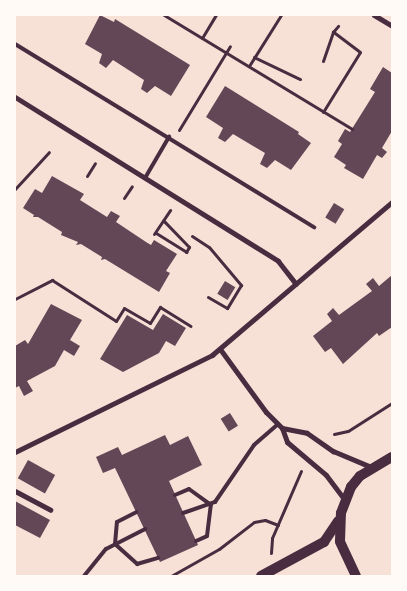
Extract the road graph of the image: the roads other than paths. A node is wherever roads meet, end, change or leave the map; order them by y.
1 (374, 15) edge
2 (392, 26) edge
3 (15, 44) edge
4 (15, 97) edge
5 (170, 138) junction
6 (145, 178) junction
7 (392, 202) edge
8 (314, 227) dead end
9 (296, 284) junction
10 (220, 348) junction
11 (280, 426) junction
12 (15, 452) edge
13 (392, 457) edge
14 (371, 467) junction
15 (15, 491) edge
16 (175, 495) dead end
17 (345, 500) junction
18 (211, 505) junction
19 (50, 510) dead end
20 (137, 512) dead end
21 (183, 513) dead end
22 (340, 513) junction
23 (145, 529) dead end
24 (196, 541) dead end
25 (115, 544) junction
26 (158, 558) dead end
27 (84, 576) edge
28 (261, 576) edge
29 (356, 576) edge

1 - 2 street
3 - 5 lane
4 - 6 street
5 - 6 lane
5 - 8 lane
6 - 9 street
7 - 9 street
9 - 10 street
10 - 11 street
10 - 12 street
11 - 14 street
11 - 17 street
11 - 18 lane
13 - 14 main road
14 - 17 main road
15 - 19 street
16 - 18 lane
17 - 22 main road
18 - 21 lane
18 - 24 lane
20 - 25 lane
22 - 28 main road
22 - 29 main road
23 - 25 lane
25 - 26 lane
25 - 27 lane

